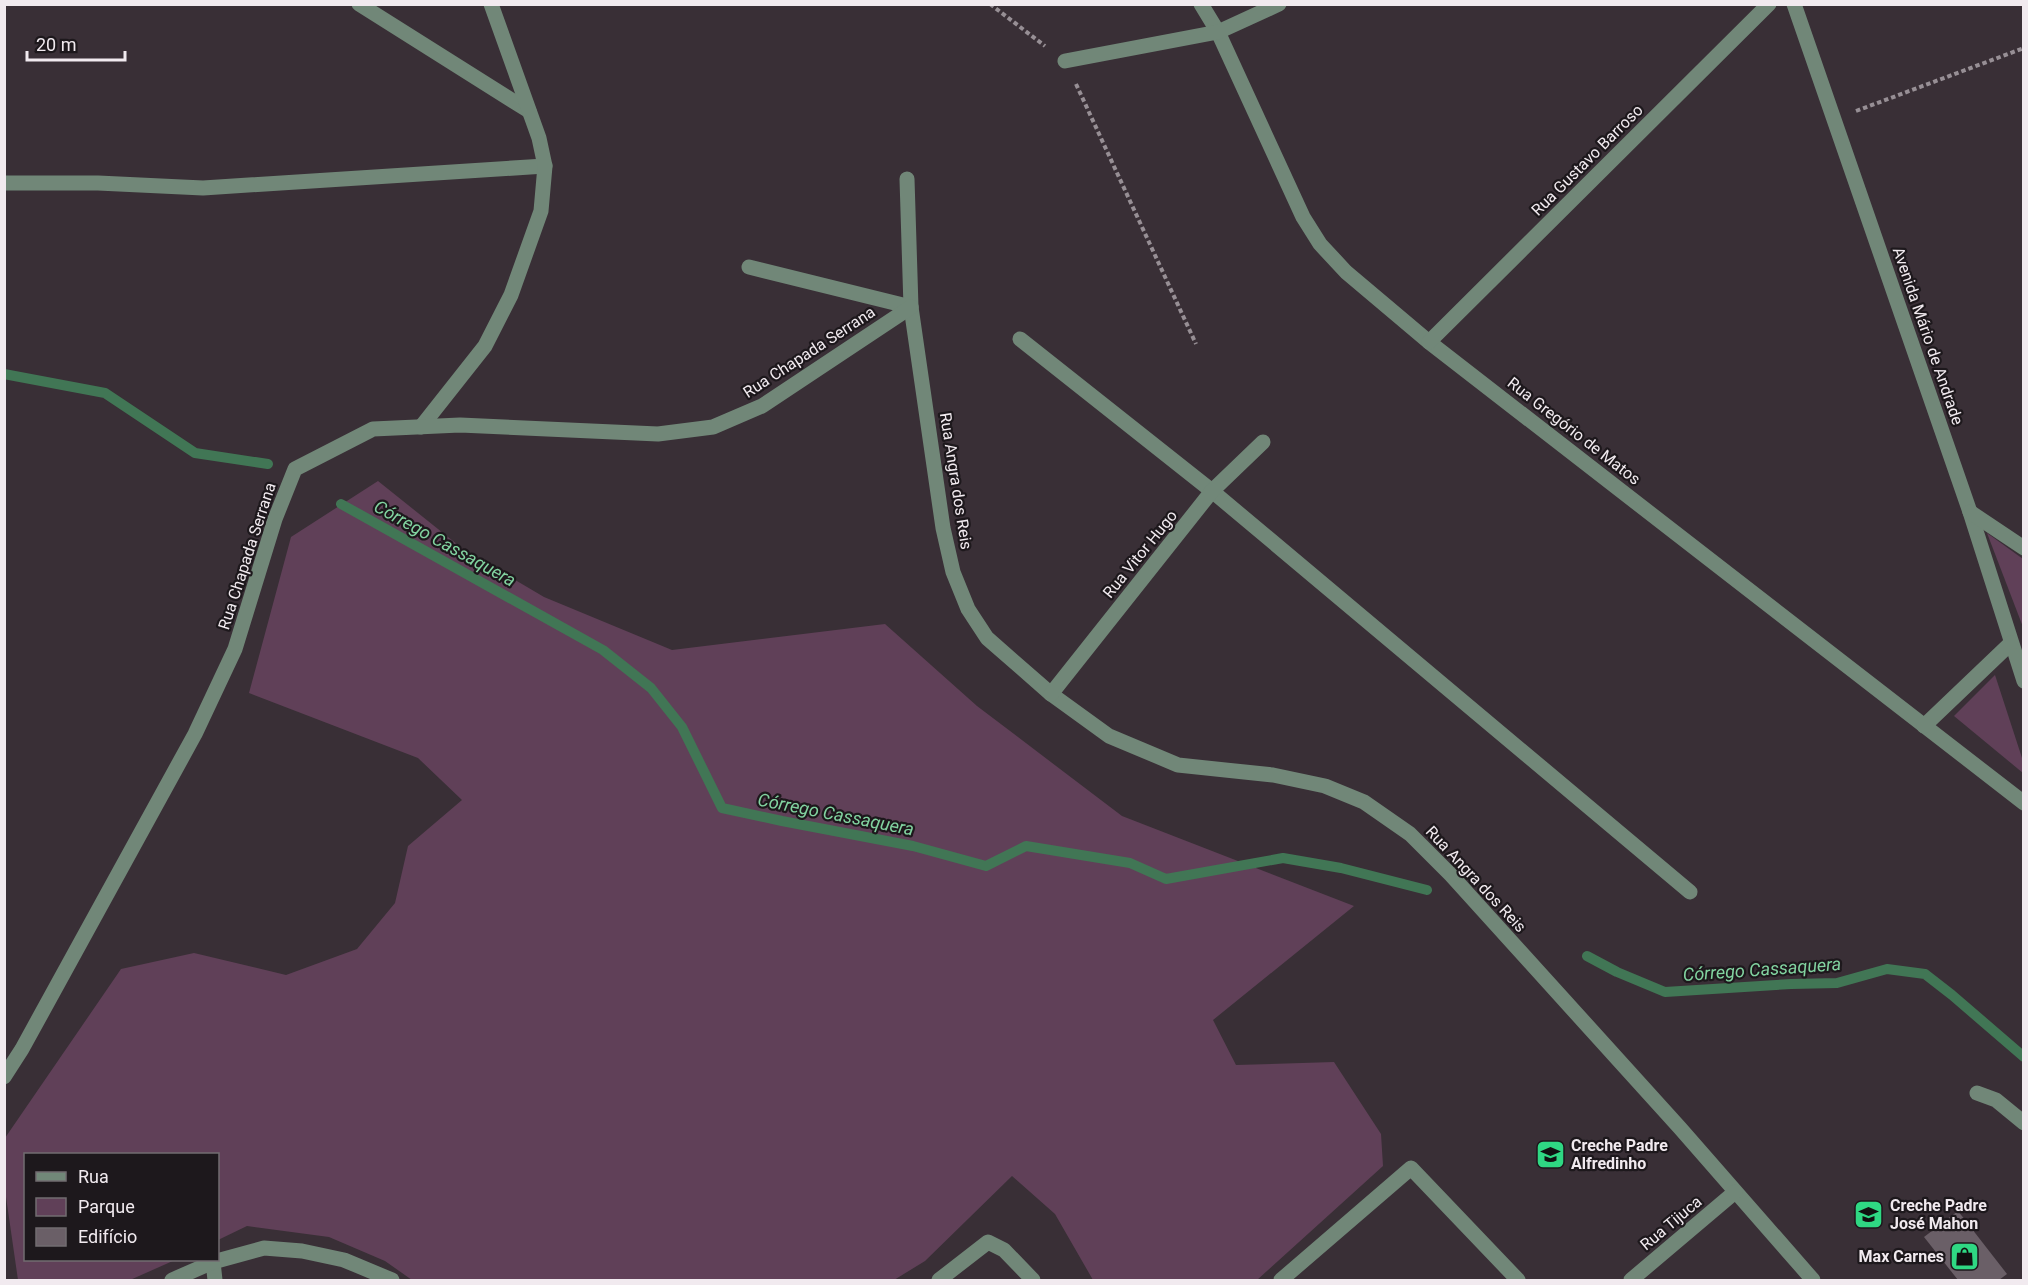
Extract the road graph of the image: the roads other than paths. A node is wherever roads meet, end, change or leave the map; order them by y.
1 (359, 4) edge
2 (491, 4) edge
3 (1201, 4) edge
4 (1279, 4) edge
5 (1769, 4) edge
6 (1794, 4) edge
7 (1218, 32) junction
8 (1065, 61) road end
9 (529, 111) junction
10 (545, 166) junction
11 (907, 179) dead end
12 (4, 183) edge
13 (749, 267) dead end
14 (911, 307) junction
15 (1020, 339) dead end
16 (1430, 342) junction
17 (420, 427) junction
18 (1263, 442) dead end
19 (1212, 491) junction
20 (1970, 512) junction
21 (2024, 548) edge
22 (2012, 643) junction
23 (2024, 681) edge
24 (1051, 694) junction
25 (1924, 726) junction
26 (2024, 803) edge
27 (1690, 892) dead end
28 (4, 1077) edge
29 (1977, 1093) dead end
30 (2024, 1123) edge
31 (1735, 1192) junction
32 (219, 1260) edge
33 (217, 1261) edge
34 (213, 1262) junction
35 (172, 1281) edge
36 (215, 1281) edge
37 (392, 1281) edge
38 (939, 1281) edge
39 (1033, 1281) edge
40 (1281, 1281) edge
41 (1518, 1281) edge
42 (1631, 1281) edge
43 (1813, 1281) edge

1 - 9 street
2 - 9 street
3 - 7 street, Rua Gregório de Matos
4 - 7 street
5 - 16 street, Rua Gustavo Barroso
6 - 20 street, Avenida Mário de Andrade
7 - 8 street
7 - 16 street, Rua Gregório de Matos
9 - 10 street
10 - 12 street
10 - 17 street
11 - 14 street, Rua Angra dos Reis
13 - 14 street
14 - 17 street, Rua Chapada Serrana
14 - 24 street, Rua Angra dos Reis
15 - 19 street
16 - 25 street, Rua Gregório de Matos
17 - 28 street, Rua Chapada Serrana
18 - 19 street, Rua Vitor Hugo
19 - 24 street, Rua Vitor Hugo
19 - 27 street
20 - 21 street
20 - 22 street, Avenida Mário de Andrade
22 - 23 street, Avenida Mário de Andrade
22 - 25 street
24 - 31 street, Rua Angra dos Reis
25 - 26 street, Rua Gregório de Matos
29 - 30 street
31 - 42 street, Rua Tijuca
31 - 43 street, Rua Angra dos Reis
32 - 37 street
33 - 34 street
34 - 35 street
34 - 36 street
38 - 39 street
40 - 41 street

